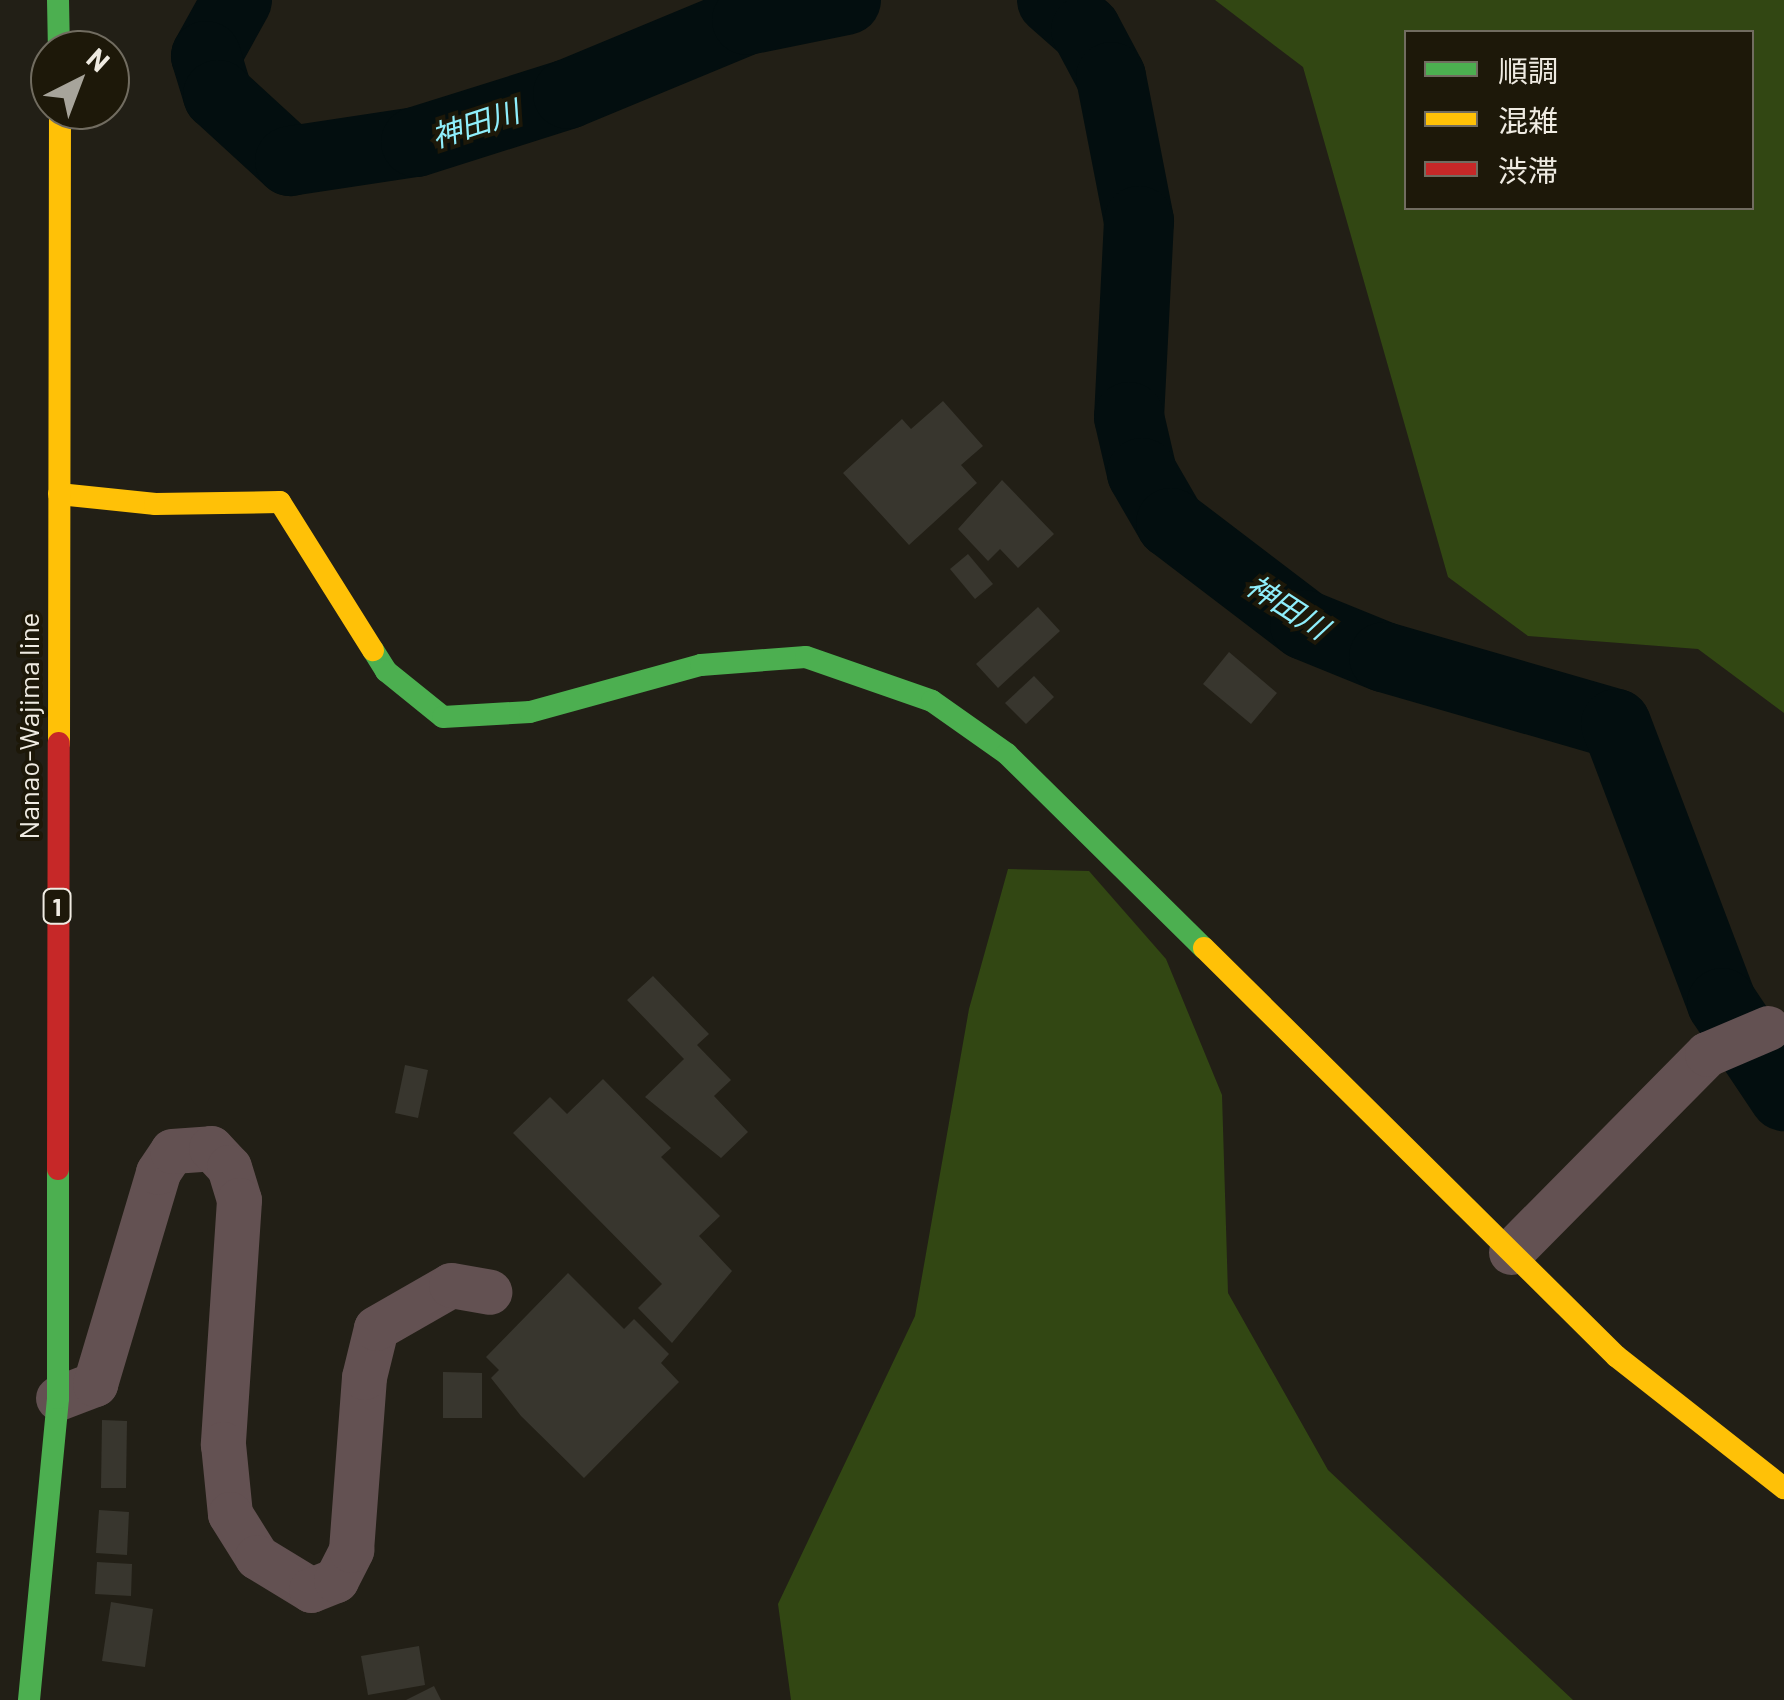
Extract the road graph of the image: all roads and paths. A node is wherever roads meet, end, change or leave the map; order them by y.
1 (58, 0) edge
2 (59, 30) edge
3 (60, 130) edge
4 (59, 494) junction
5 (1768, 1028) dead end
6 (1511, 1252) junction
7 (489, 1292) dead end
8 (58, 1398) junction
9 (1784, 1488) edge
10 (29, 1700) edge

1 - 2 street
3 - 4 street, Nanao-Wajima line / 1
4 - 6 street
4 - 8 street, Nanao-Wajima line / 1
5 - 6 street
6 - 9 street
7 - 8 street
8 - 10 street, Nanao-Wajima line / 1

